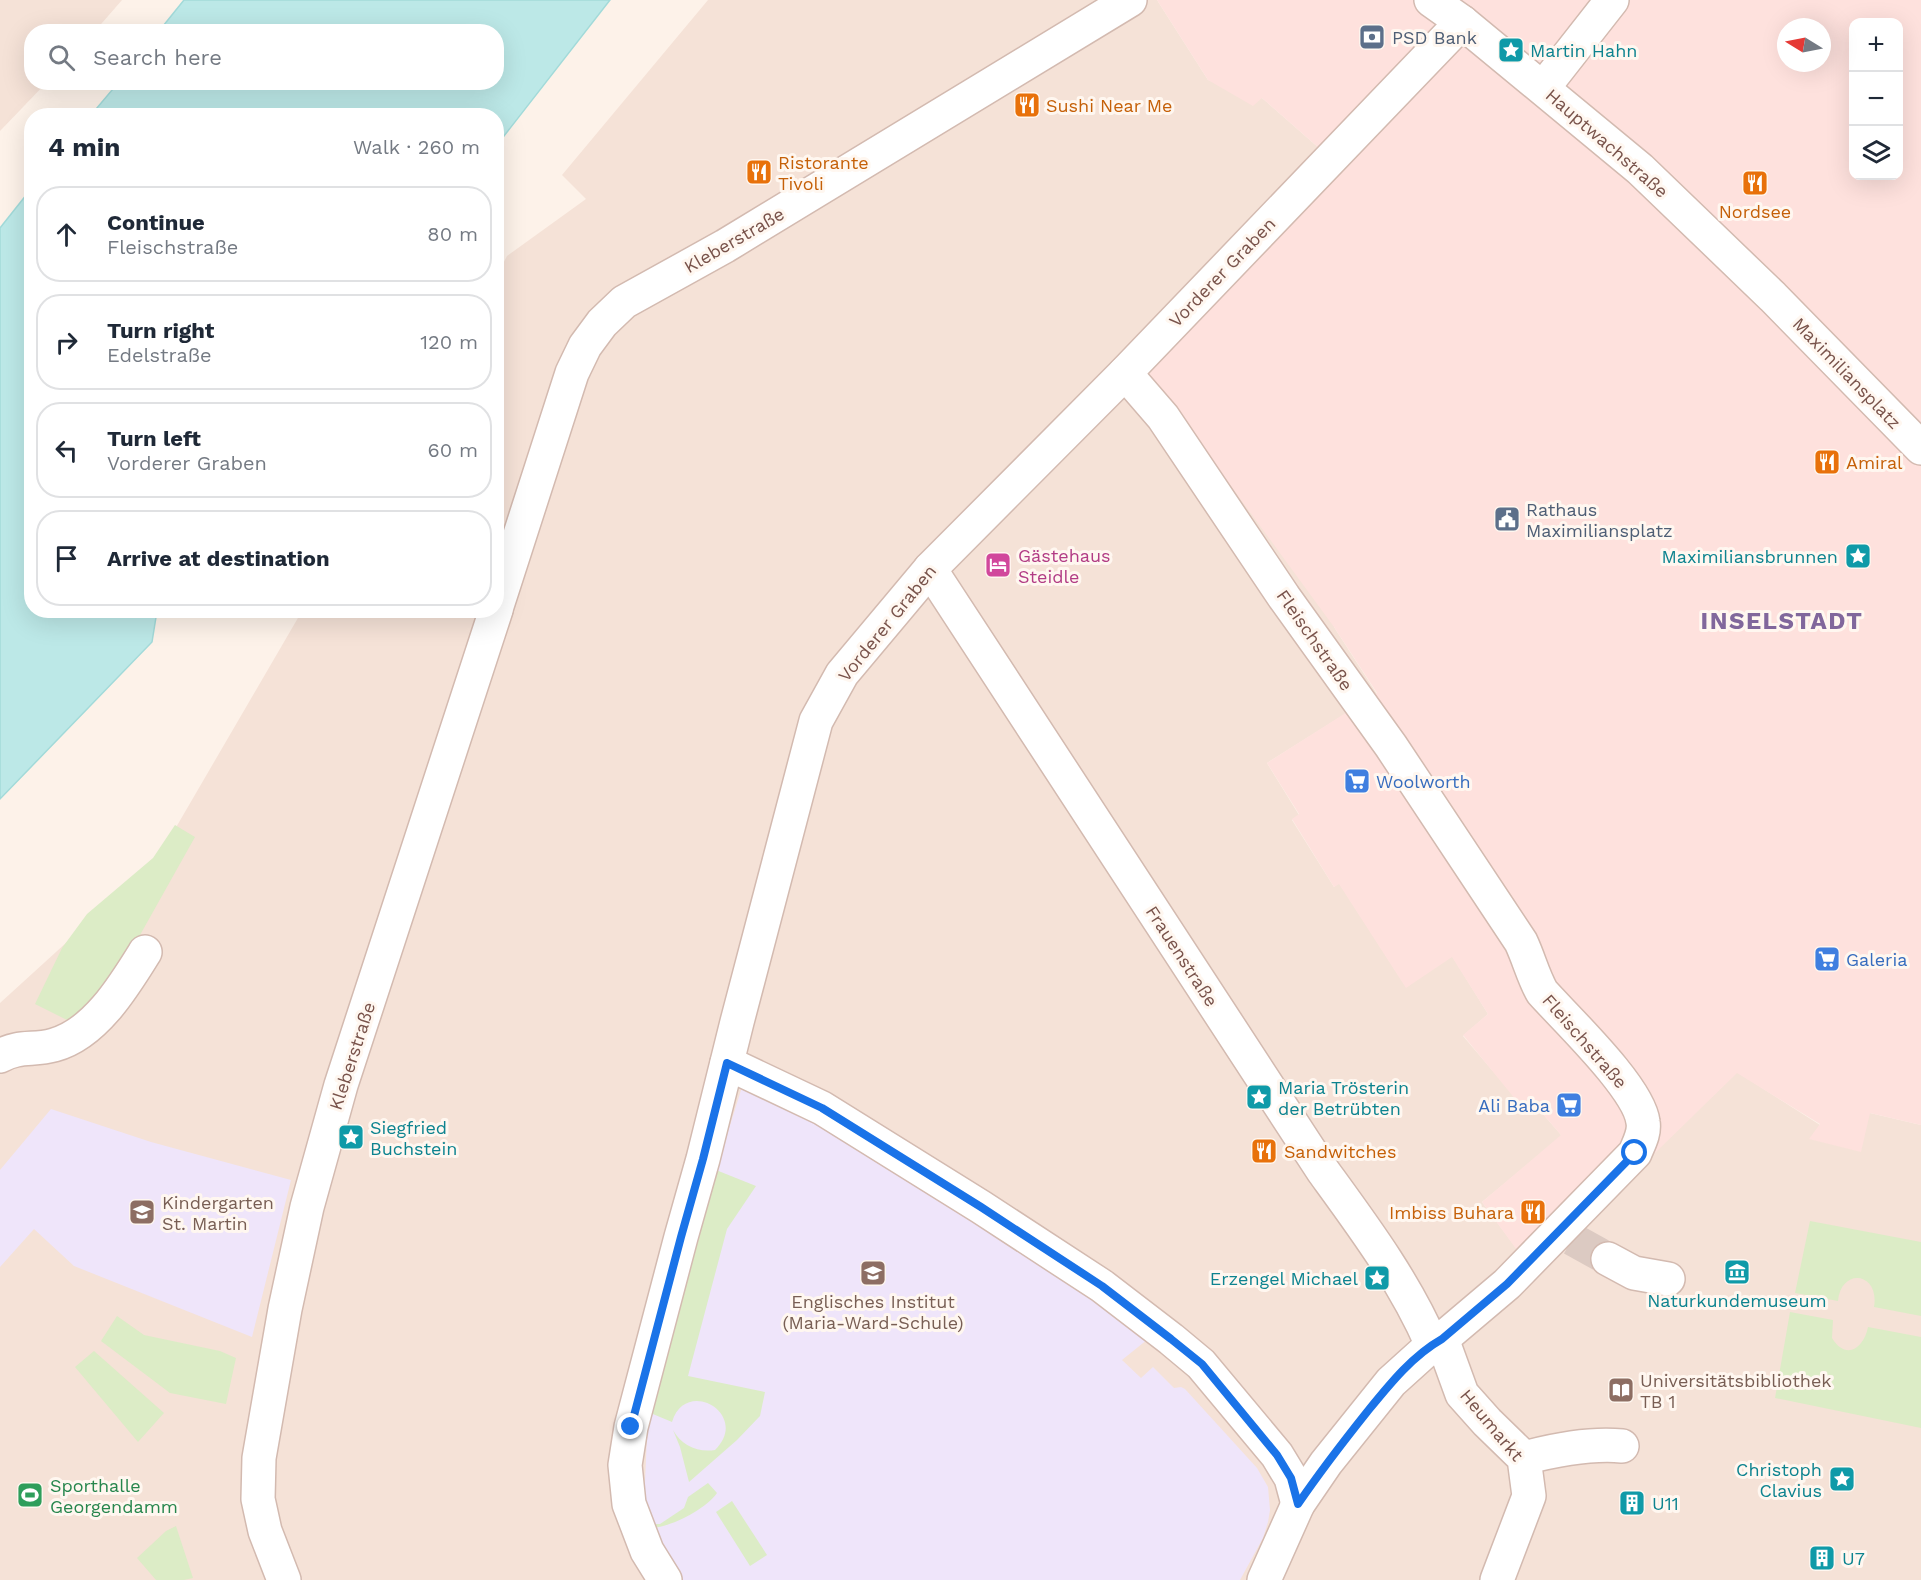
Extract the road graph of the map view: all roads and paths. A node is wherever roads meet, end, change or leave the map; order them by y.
1 (1130, 0) edge
2 (1431, 0) edge
3 (1612, 0) edge
4 (1462, 21) junction
5 (1542, 88) junction
6 (1773, 297) joint
7 (1125, 372) junction
8 (1921, 448) edge
9 (930, 569) junction
10 (504, 585) edge
11 (493, 618) edge
12 (145, 951) dead end
13 (0, 1056) edge
14 (727, 1063) junction
15 (1608, 1259) tunnel mouth
16 (1668, 1279) dead end
17 (1437, 1342) junction
18 (1622, 1446) dead end
19 (1524, 1458) junction
20 (1298, 1504) junction
21 (284, 1580) edge
22 (665, 1580) edge
23 (1264, 1580) edge
24 (1497, 1580) edge

1 - 10 street, Kleberstraße
2 - 4 street, Hauptwachstraße
3 - 5 street
4 - 5 street, Hauptwachstraße
4 - 7 street, Vorderer Graben
5 - 6 street, Hauptwachstraße
6 - 8 street, Maximiliansplatz
7 - 9 street, Vorderer Graben
7 - 17 street, Fleischstraße
9 - 14 street, Vorderer Graben
9 - 17 street, Frauenstraße
11 - 21 street, Kleberstraße
12 - 13 street
14 - 20 street
14 - 22 street, Vorderer Graben
15 - 16 street
17 - 19 street, Heumarkt
17 - 20 street, Fleischstraße
18 - 19 street
19 - 24 street, Heumarkt
20 - 23 street, Fleischstraße

